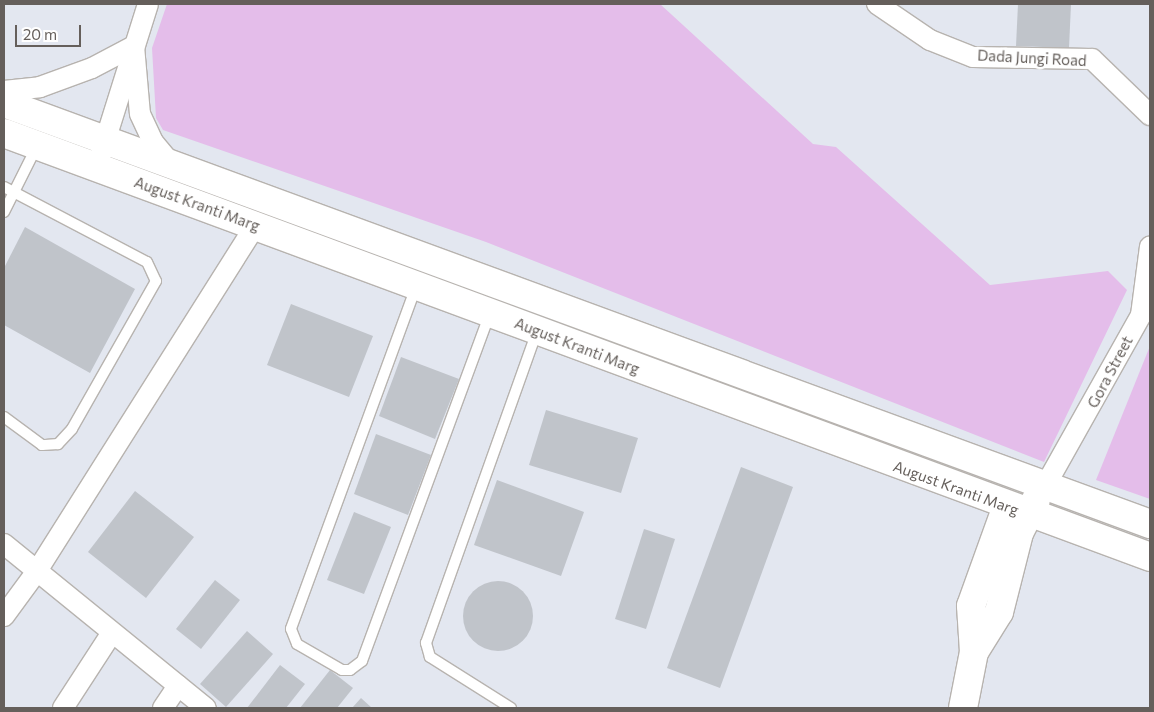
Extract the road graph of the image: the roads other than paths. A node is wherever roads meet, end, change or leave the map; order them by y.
1 (148, 4) edge
2 (877, 4) edge
3 (134, 46) junction
4 (4, 92) edge
5 (4, 103) edge
6 (1150, 115) edge
7 (4, 133) edge
8 (42, 133) junction
9 (100, 155) junction
10 (173, 166) junction
11 (4, 187) edge
12 (14, 193) junction
13 (4, 212) edge
14 (256, 226) junction
15 (1150, 247) edge
16 (416, 285) junction
17 (1146, 311) edge
18 (491, 313) junction
19 (537, 331) junction
20 (4, 417) edge
21 (1044, 488) junction
22 (1017, 510) junction
23 (1150, 524) edge
24 (4, 544) edge
25 (1150, 557) edge
26 (37, 571) junction
27 (4, 616) edge
28 (111, 634) junction
29 (178, 686) junction
30 (63, 708) edge
31 (163, 708) edge
32 (206, 708) edge
33 (511, 708) edge
34 (963, 708) edge

1 - 3 street
2 - 6 street, Dada Jungi Road
3 - 4 street
3 - 9 street
3 - 10 street
5 - 8 main road, August Kranti Marg
7 - 8 main road, August Kranti Marg
8 - 9 main road, August Kranti Marg
8 - 12 lane
9 - 10 main road, August Kranti Marg
9 - 14 main road, August Kranti Marg
10 - 21 main road, August Kranti Marg
11 - 12 lane
12 - 13 lane
12 - 20 lane
14 - 16 main road, August Kranti Marg
14 - 26 street
15 - 17 street, Gora Street
16 - 18 main road, August Kranti Marg
16 - 18 lane
17 - 21 street, Gora Street
18 - 19 main road, August Kranti Marg
19 - 22 main road, August Kranti Marg
19 - 33 lane
21 - 22 main road
21 - 23 main road, August Kranti Marg
22 - 25 main road, August Kranti Marg
22 - 34 main road
24 - 26 street
26 - 27 street
26 - 28 street
28 - 29 street
28 - 30 street
29 - 31 street
29 - 32 street

